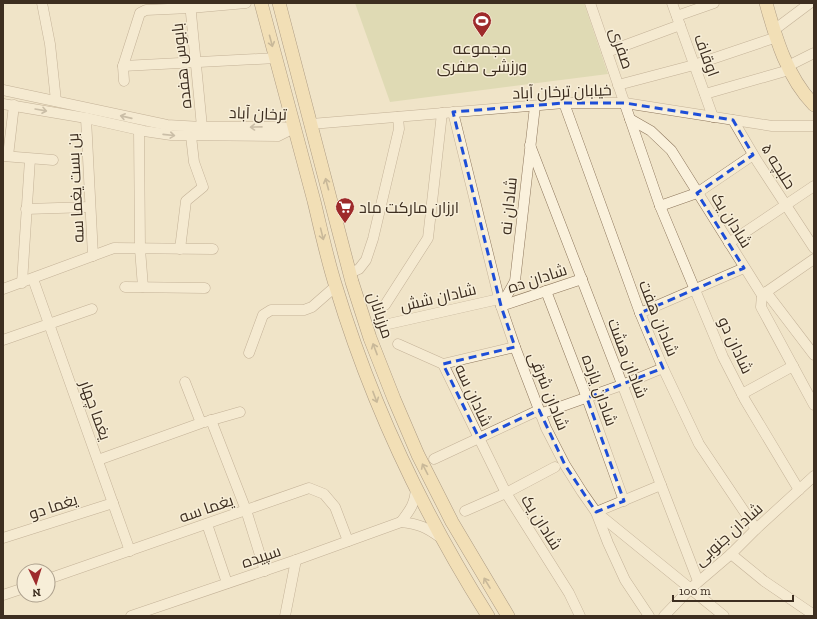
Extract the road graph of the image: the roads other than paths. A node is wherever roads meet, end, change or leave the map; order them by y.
1 (42, 3) edge
2 (246, 3) edge
3 (261, 3) edge
4 (279, 3) edge
5 (590, 3) edge
6 (672, 3) edge
7 (714, 3) edge
8 (766, 3) edge
9 (810, 3) edge
10 (190, 6) edge
11 (678, 20) junction
12 (775, 34) junction
13 (607, 52) junction
14 (814, 52) edge
15 (276, 58) junction
16 (196, 63) junction
17 (694, 65) junction
18 (123, 66) junction
19 (788, 68) junction
20 (124, 82) dead end
21 (618, 85) junction
22 (3, 90) edge
23 (705, 94) junction
24 (56, 101) junction
25 (564, 103) junction
26 (625, 103) junction
27 (3, 104) edge
28 (814, 105) edge
29 (14, 106) junction
30 (535, 106) junction
31 (454, 112) junction
32 (442, 113) junction
33 (398, 117) junction
34 (713, 117) junction
35 (86, 118) junction
36 (630, 118) junction
37 (733, 120) junction
38 (311, 124) junction
39 (814, 126) edge
40 (202, 127) junction
41 (294, 128) junction
42 (139, 130) junction
43 (191, 136) junction
44 (530, 145) junction
45 (754, 155) junction
46 (6, 156) edge
47 (30, 159) junction
48 (53, 160) dead end
49 (814, 186) edge
50 (697, 193) junction
51 (786, 205) junction
52 (660, 206) junction
53 (90, 208) junction
54 (26, 209) junction
55 (729, 243) junction
56 (814, 248) edge
57 (140, 249) junction
58 (180, 249) junction
59 (213, 249) dead end
60 (93, 256) junction
61 (814, 259) edge
62 (744, 268) junction
63 (350, 273) junction
64 (33, 279) junction
65 (582, 279) junction
66 (22, 283) junction
67 (336, 286) junction
68 (125, 287) dead end
69 (143, 287) junction
70 (205, 288) dead end
71 (3, 289) edge
72 (694, 289) junction
73 (546, 291) junction
74 (764, 294) junction
75 (500, 302) junction
76 (385, 305) dead end
77 (92, 310) dead end
78 (640, 312) junction
79 (50, 324) junction
80 (384, 325) dead end
81 (3, 340) edge
82 (398, 344) dead end
83 (515, 347) junction
84 (249, 353) dead end
85 (814, 355) edge
86 (443, 364) junction
87 (793, 366) junction
88 (663, 368) junction
89 (185, 382) dead end
90 (622, 385) junction
91 (742, 394) junction
92 (587, 398) junction
93 (814, 405) edge
94 (240, 412) dead end
95 (540, 412) junction
96 (206, 421) junction
97 (479, 438) junction
98 (434, 459) dead end
99 (98, 460) junction
100 (555, 467) dead end
101 (814, 476) edge
102 (661, 485) junction
103 (416, 488) junction
104 (799, 490) junction
105 (506, 493) junction
106 (624, 501) junction
107 (113, 503) junction
108 (246, 510) junction
109 (465, 511) dead end
110 (596, 512) junction
111 (401, 522) junction
112 (207, 524) junction
113 (756, 529) junction
114 (3, 538) edge
115 (442, 539) junction
116 (348, 541) junction
117 (130, 551) junction
118 (731, 554) junction
119 (296, 560) junction
120 (265, 571) junction
121 (56, 576) edge
122 (698, 581) junction
123 (227, 583) junction
124 (690, 588) junction
125 (16, 591) edge
126 (3, 595) edge
127 (814, 614) edge
128 (131, 616) edge
129 (285, 616) edge
130 (488, 616) edge
131 (508, 616) edge
132 (580, 616) edge
133 (649, 616) edge
134 (664, 616) edge
135 (724, 616) edge

1 - 24 street
2 - 10 street
3 -> 15 main road
4 - 38 main road, مرزبانان
5 - 13 street, صفری
6 - 11 street, اوقاف
7 - 11 street
8 - 12 main road
9 - 12 street
10 - 16 street, بابوس هفده
10 - 18 street
11 - 13 street
11 - 17 street, اوقاف
12 - 17 street
12 - 19 main road
13 - 21 street, صفری
14 - 19 street
15 - 16 street
15 - 41 main road
16 - 18 street
16 - 40 street, بابوس هفده
17 - 21 street
17 - 23 street, اوقاف
18 - 20 street
19 - 23 street
19 - 28 main road
21 - 26 street, صفری
22 - 24 street, ترخان آباد
23 - 34 street, اوقاف
40 -> 24 street, ترخان آباد
25 - 26 street, خیابان ترخان آباد
25 - 30 street, خیابان ترخان آباد
25 - 78 street, شادان هفت
26 - 34 street, خیابان ترخان آباد
26 - 36 street, شادان دو
27 - 29 street, ترخان آباد
29 -> 35 street, ترخان آباد
29 - 46 street
30 - 31 street, خیابان ترخان آباد
30 - 44 street, شادان نه
31 - 32 street, خیابان ترخان آباد
31 - 75 street, شادان شرقی
32 - 33 street, خیابان ترخان آباد
32 - 76 street
33 - 38 street, خیابان ترخان آباد
33 - 63 street
34 - 37 street, خیابان ترخان آباد
35 - 42 street, ترخان آباد
35 - 53 street, بن بست یغما سه
36 - 50 street, شادان یک
36 - 52 street, شادان دو
37 - 39 street, خیابان ترخان آباد
37 - 45 street, حلبچه ۵
38 - 41 main road
63 -> 38 main road, مرزبانان
41 -> 40 street, ترخان آباد
41 - 43 street, ترخان آباد
41 -> 67 main road
42 -> 43 street, ترخان آباد
42 - 57 street
43 - 58 street
44 - 65 street, شادان هشت
44 - 75 street, شادان نه
45 - 50 street
45 - 51 street, حلبچه ۵
46 - 47 street
47 - 48 street
47 - 54 street
49 - 51 street
50 - 52 street
50 - 55 street, شادان یک
51 - 55 street
51 - 56 street, حلبچه ۵
52 - 72 street, شادان دو
53 - 54 street
53 - 60 street, بن بست یغما سه
54 - 66 street
55 - 62 street, شادان یک
57 - 58 street
57 - 60 street
57 - 69 street
58 - 59 street
60 - 64 street
61 - 74 street
62 - 72 street
62 - 74 street, شادان یک
131 -> 63 main road, مرزبانان
64 - 66 street
64 - 79 street, یغما چهار
65 - 73 street, شادان ده
65 - 90 street, شادان هشت
66 - 71 street
67 - 84 street
67 -> 103 main road
68 - 69 street
69 - 70 street
72 - 78 street
72 - 91 street, شادان دو
73 - 75 street, شادان ده
73 - 92 street, شادان یازده
74 - 85 street, شادان یک
74 - 87 street
75 - 80 street, شادان شش
75 - 83 street, شادان شرقی
77 - 79 street
78 - 88 street, شادان هفت
79 - 81 street
79 - 99 street, یغما چهار
82 - 86 street
83 - 86 street
83 - 95 street, شادان شرقی
86 - 97 street, شادان سه
87 - 91 street
87 - 93 street
88 - 90 street
88 - 113 street, شادان هفت
89 - 96 street
90 - 92 street
90 - 102 street, شادان هشت
91 - 104 street, شادان دو
92 - 95 street
92 - 106 street, شادان یازده
94 - 96 street
95 - 97 street
95 - 110 street, شادان شرقی
96 - 99 street
96 - 108 street
97 - 98 street, شادان سه
97 - 105 street
99 - 107 street, یغما چهار
100 - 105 street, شادان یک
101 - 104 street, شادان جنوبی
102 - 106 street
102 - 122 street, شادان هشت
103 - 111 street
103 - 115 main road
104 - 113 street, شادان جنوبی
105 - 109 street
105 - 132 street, شادان یک
106 - 110 street
107 - 114 street, یغما دو
107 - 117 street, یغما چهار
108 - 112 street, یغما سه
108 - 116 street, یغما سه
108 - 120 street
110 - 124 street, شادان شرقی
110 - 133 street
111 - 115 street, سپیده
111 - 116 street, سپیده
112 - 117 street, یغما سه
112 - 123 street
113 - 118 street, شادان جنوبی
115 - 130 main road
116 - 119 street, سپیده
117 - 121 street, یغما سه
118 - 122 street, شادان جنوبی
118 - 127 street
119 - 120 street, سپیده
119 - 129 street
120 - 123 street, سپیده
122 - 124 street, شادان جنوبی
123 - 128 street, سپیده
124 - 134 street, شادان جنوبی
124 - 135 street, شادان شرقی
125 - 126 street

